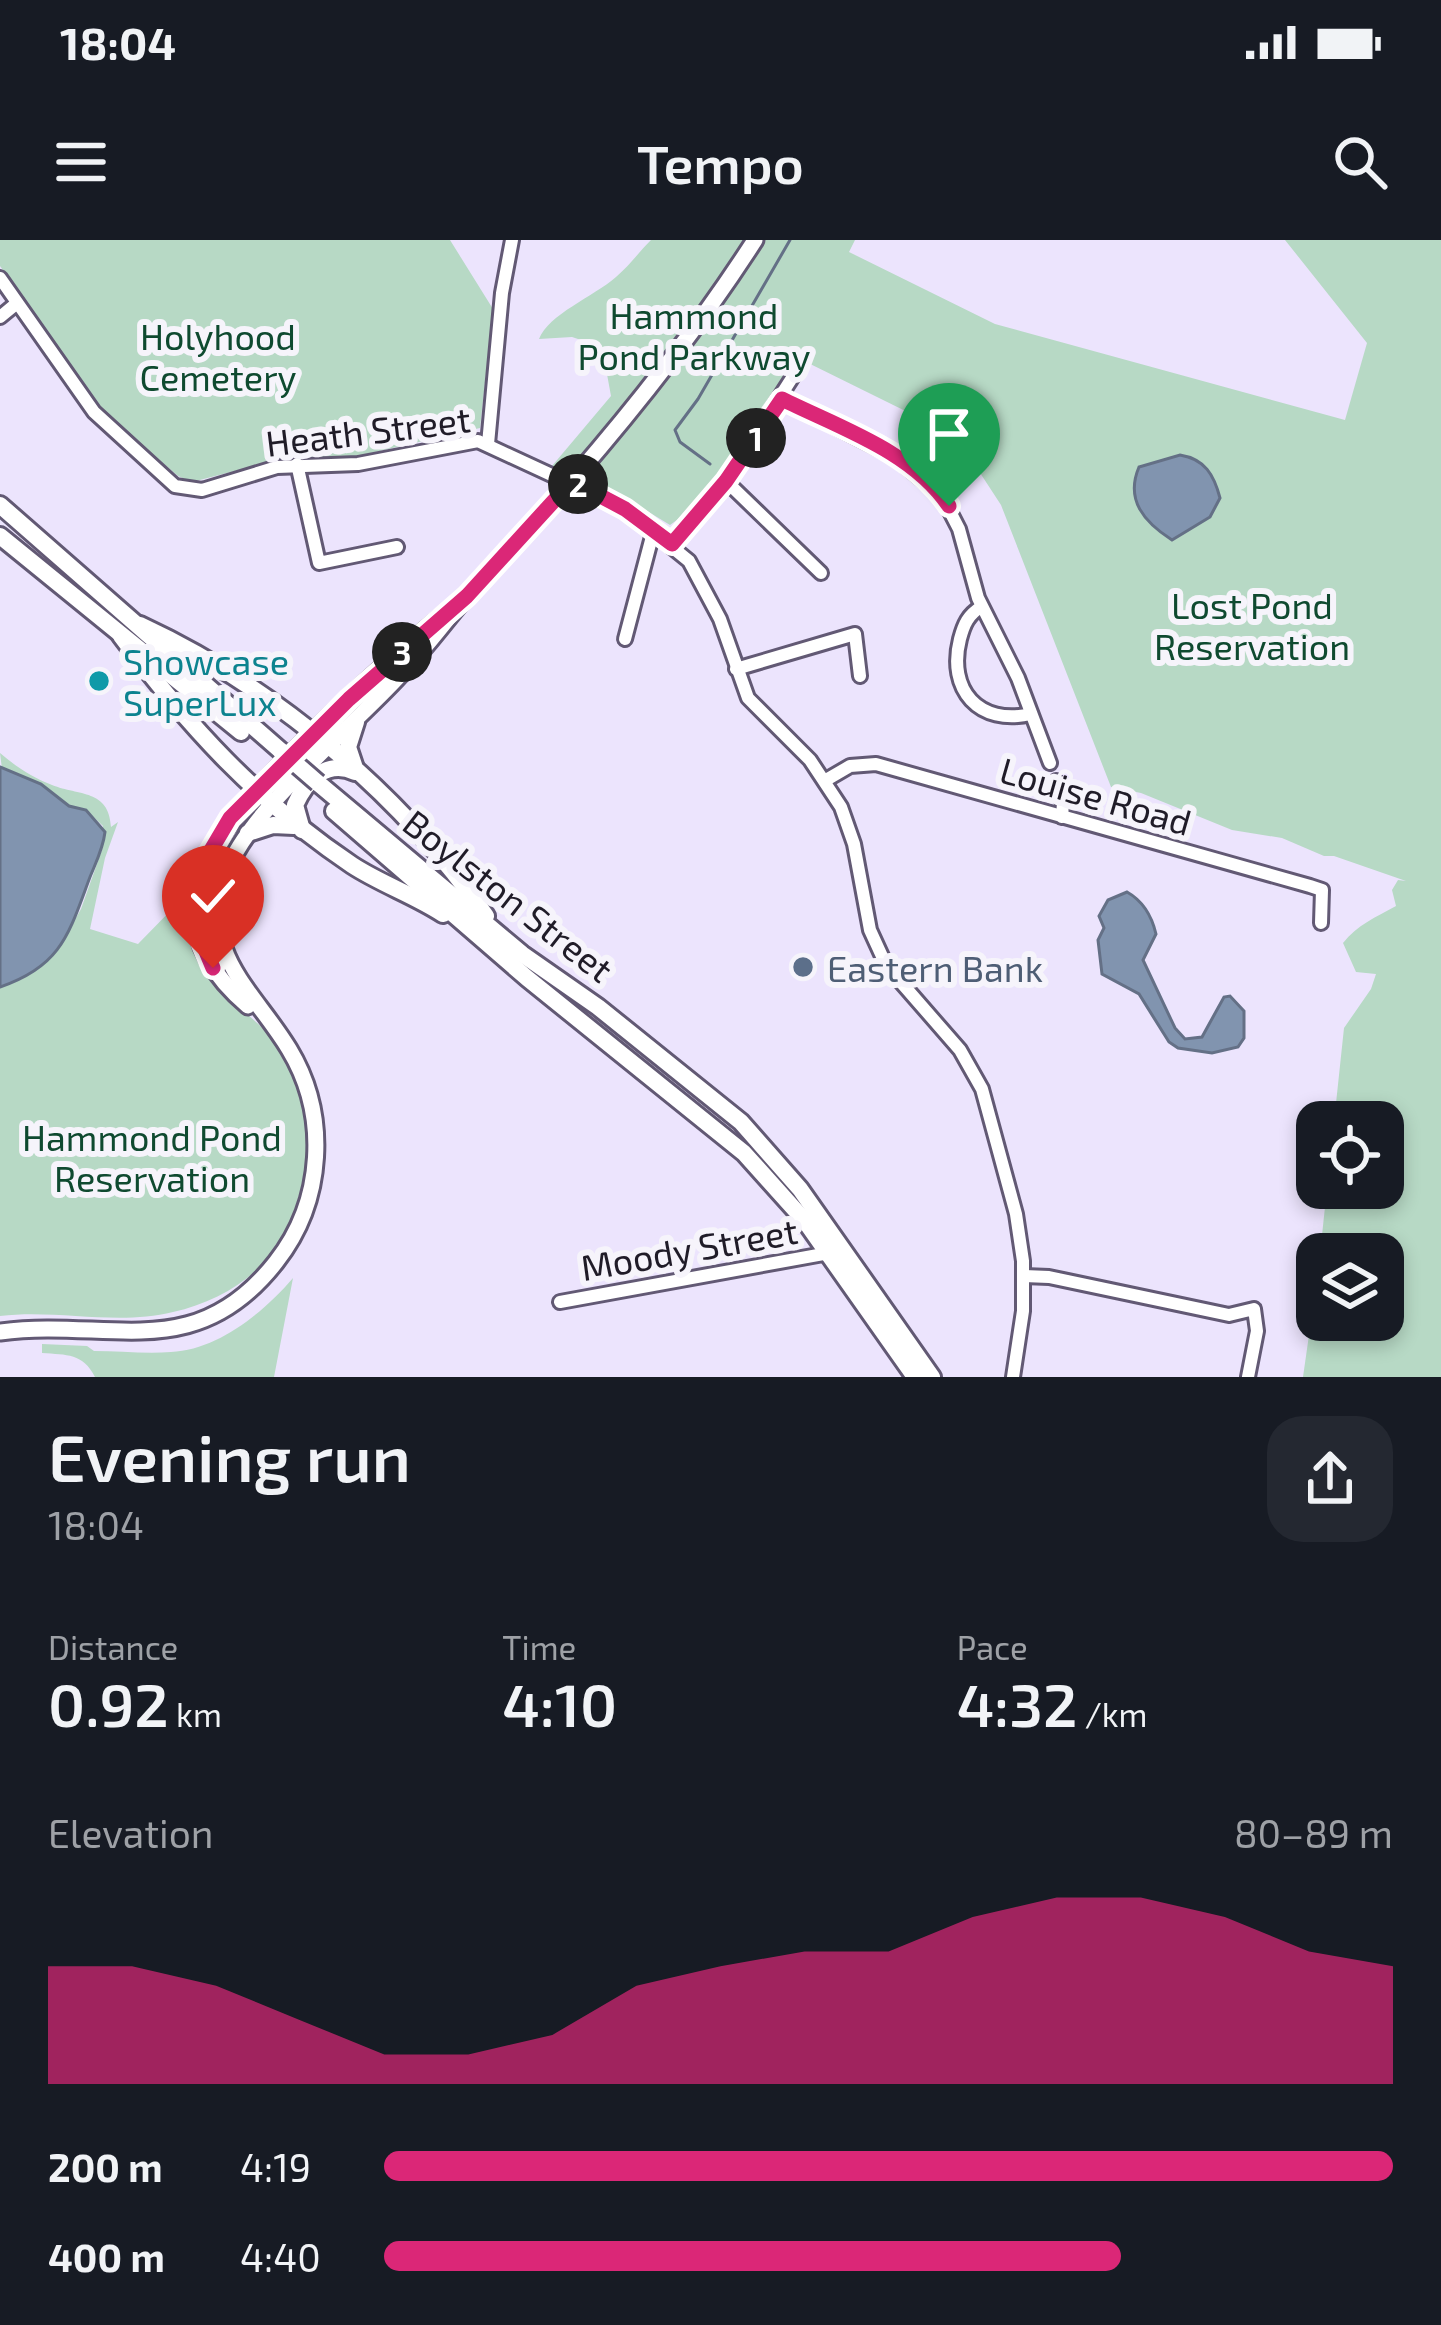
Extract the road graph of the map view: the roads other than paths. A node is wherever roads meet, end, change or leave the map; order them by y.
1 (512, 240) edge
2 (755, 240) edge
3 (0, 278) edge
4 (16, 303) junction
5 (0, 317) edge
6 (799, 367) dead end
7 (782, 399) junction
8 (488, 444) junction
9 (297, 464) junction
10 (572, 481) junction
11 (726, 481) junction
12 (0, 505) edge
13 (654, 529) junction
14 (0, 536) edge
15 (672, 544) junction
16 (397, 547) dead end
17 (821, 573) dead end
18 (467, 596) junction
19 (981, 607) junction
20 (140, 625) junction
21 (121, 636) junction
22 (625, 639) dead end
23 (737, 671) junction
24 (860, 676) dead end
25 (1031, 714) junction
26 (356, 722) junction
27 (313, 732) junction
28 (331, 747) junction
29 (277, 755) junction
30 (1050, 763) dead end
31 (361, 776) junction
32 (826, 780) junction
33 (1057, 781) dead end
34 (254, 791) junction
35 (271, 806) junction
36 (1062, 817) junction
37 (300, 828) junction
38 (248, 833) junction
39 (1321, 923) dead end
40 (497, 942) junction
41 (273, 1027) junction
42 (829, 1253) junction
43 (1024, 1276) junction
44 (560, 1302) dead end
45 (0, 1331) edge
46 (915, 1377) edge
47 (932, 1377) edge
48 (1013, 1377) edge
49 (1248, 1377) edge

1 - 8 street
2 - 10 main road
3 - 4 street, Heath Street
4 - 5 street
4 - 9 street, Heath Street
6 - 7 street
7 - 11 street
7 - 19 street
8 - 9 street, Heath Street
8 - 10 street, Heath Street
9 - 16 street
10 - 13 street, Heath Street
10 - 18 main road
11 - 15 street
11 - 17 street
12 - 20 highway, Boylston Street
13 - 15 street, Heath Street
13 - 22 street
14 - 21 highway, Boylston Street
15 - 23 street, Heath Street
18 - 26 main road
18 - 27 main road
19 - 25 street
19 - 25 street
20 - 27 highway
20 - 29 highway, Boylston Street
21 - 29 highway, Boylston Street
21 - 34 highway
23 - 24 street
23 - 32 street, Heath Street
25 - 30 street
26 - 28 main road
26 - 31 highway
27 - 28 highway
27 - 34 main road
28 - 31 highway
28 - 35 main road
29 - 40 highway, Boylston Street
31 - 37 highway
31 - 40 highway
32 - 36 street, Louise Road
32 - 43 street, Heath Street
33 - 36 street
34 - 35 highway
34 - 41 main road
35 - 37 highway
35 - 38 main road
36 - 39 street, Louise Road
37 - 38 highway
37 - 40 highway
38 - 41 main road
40 - 42 highway, Boylston Street
40 - 47 highway, Boylston Street
41 - 45 main road
42 - 44 street, Moody Street
42 - 46 highway, Boylston Street
43 - 48 street, Heath Street
43 - 49 street

